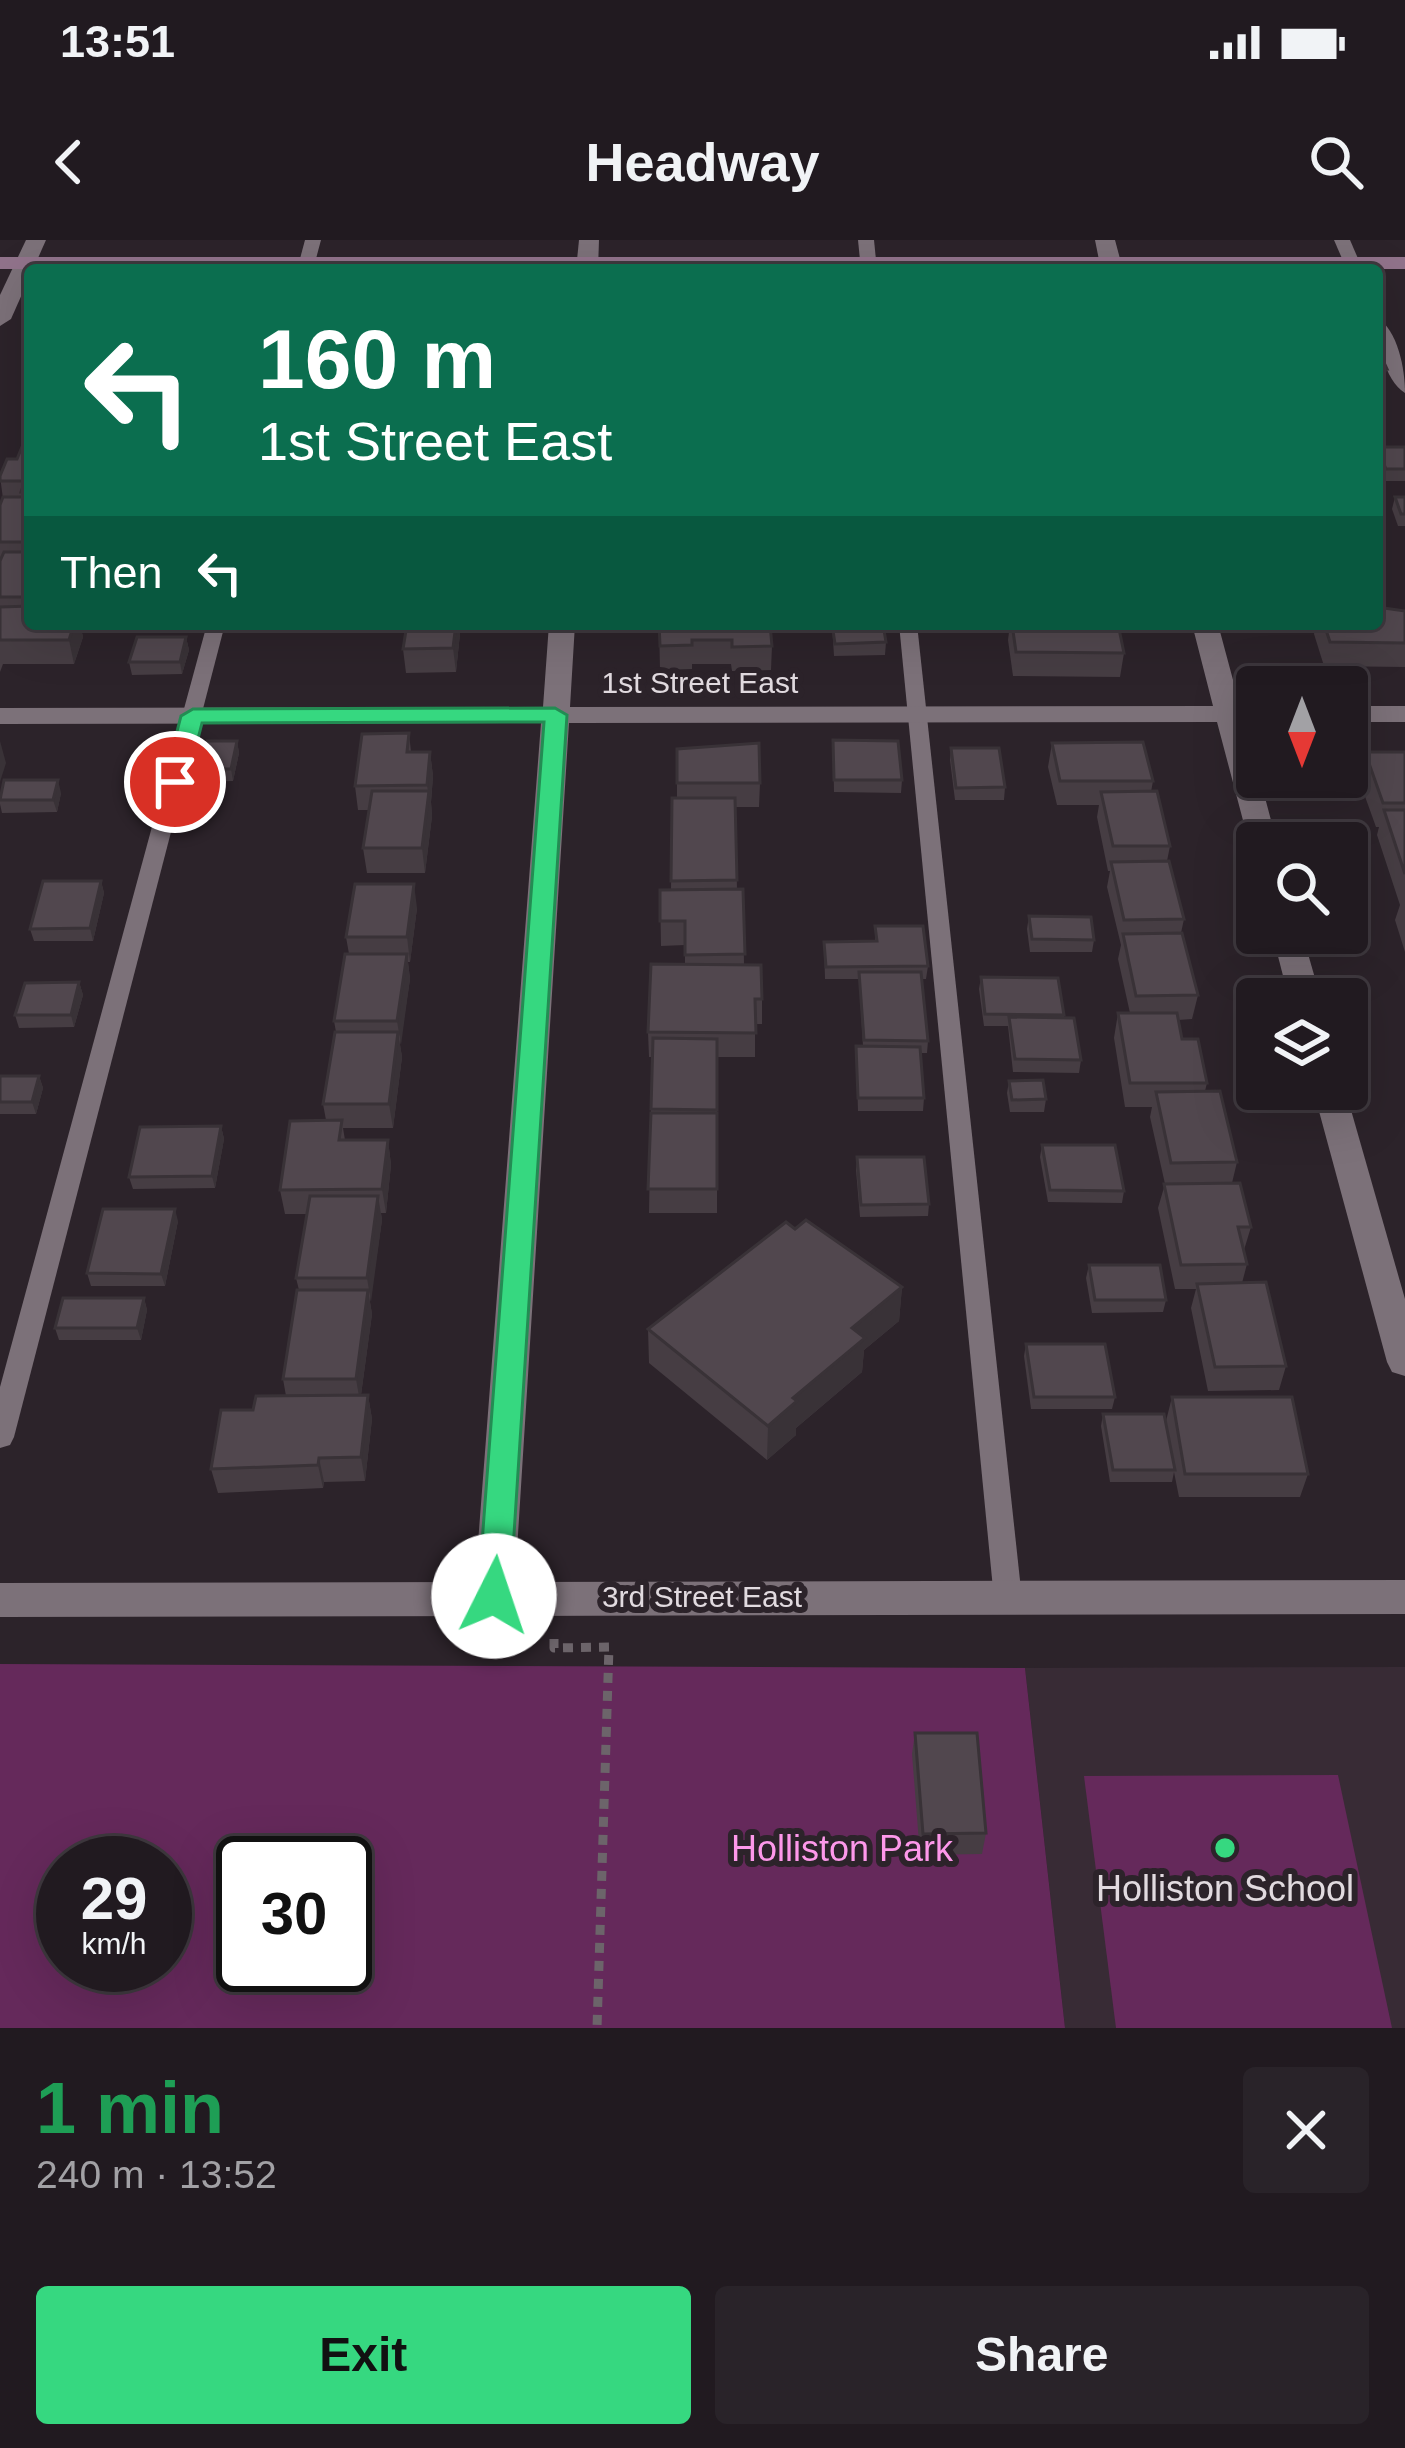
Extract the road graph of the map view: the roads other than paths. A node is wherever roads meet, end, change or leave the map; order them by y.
1 (36, 240) edge
2 (868, 258) edge
3 (0, 263) edge
4 (26, 263) junction
5 (119, 264) edge
6 (681, 264) edge
7 (1030, 264) edge
8 (24, 267) edge
9 (0, 320) edge
10 (1383, 336) edge
11 (1405, 388) edge
12 (214, 630) edge
13 (562, 630) edge
14 (909, 630) edge
15 (1208, 630) edge
16 (1236, 697) edge
17 (1405, 713) edge
18 (1236, 714) edge
19 (1368, 714) edge
20 (555, 715) junction
21 (918, 715) junction
22 (0, 716) edge
23 (193, 716) junction
24 (1335, 1110) edge
25 (1405, 1362) edge
26 (0, 1437) edge
27 (494, 1596) junction
28 (1405, 1597) edge
29 (1008, 1599) junction
30 (0, 1600) edge

1 - 4 street
2 - 6 main road
2 - 7 main road
3 - 4 main road
4 - 5 main road
8 - 9 street
10 - 11 lane
12 - 23 lane
13 - 20 street
14 - 21 lane
15 - 16 street
17 - 19 street
18 - 21 street, 1st Street East
20 - 21 street, 1st Street East
20 - 23 street, 1st Street East
20 - 27 street
21 - 29 lane
22 - 23 street, 1st Street East
23 - 26 lane
24 - 25 street
27 - 29 street, 3rd Street East
27 - 30 street, 3rd Street East
28 - 29 street, 3rd Street East

